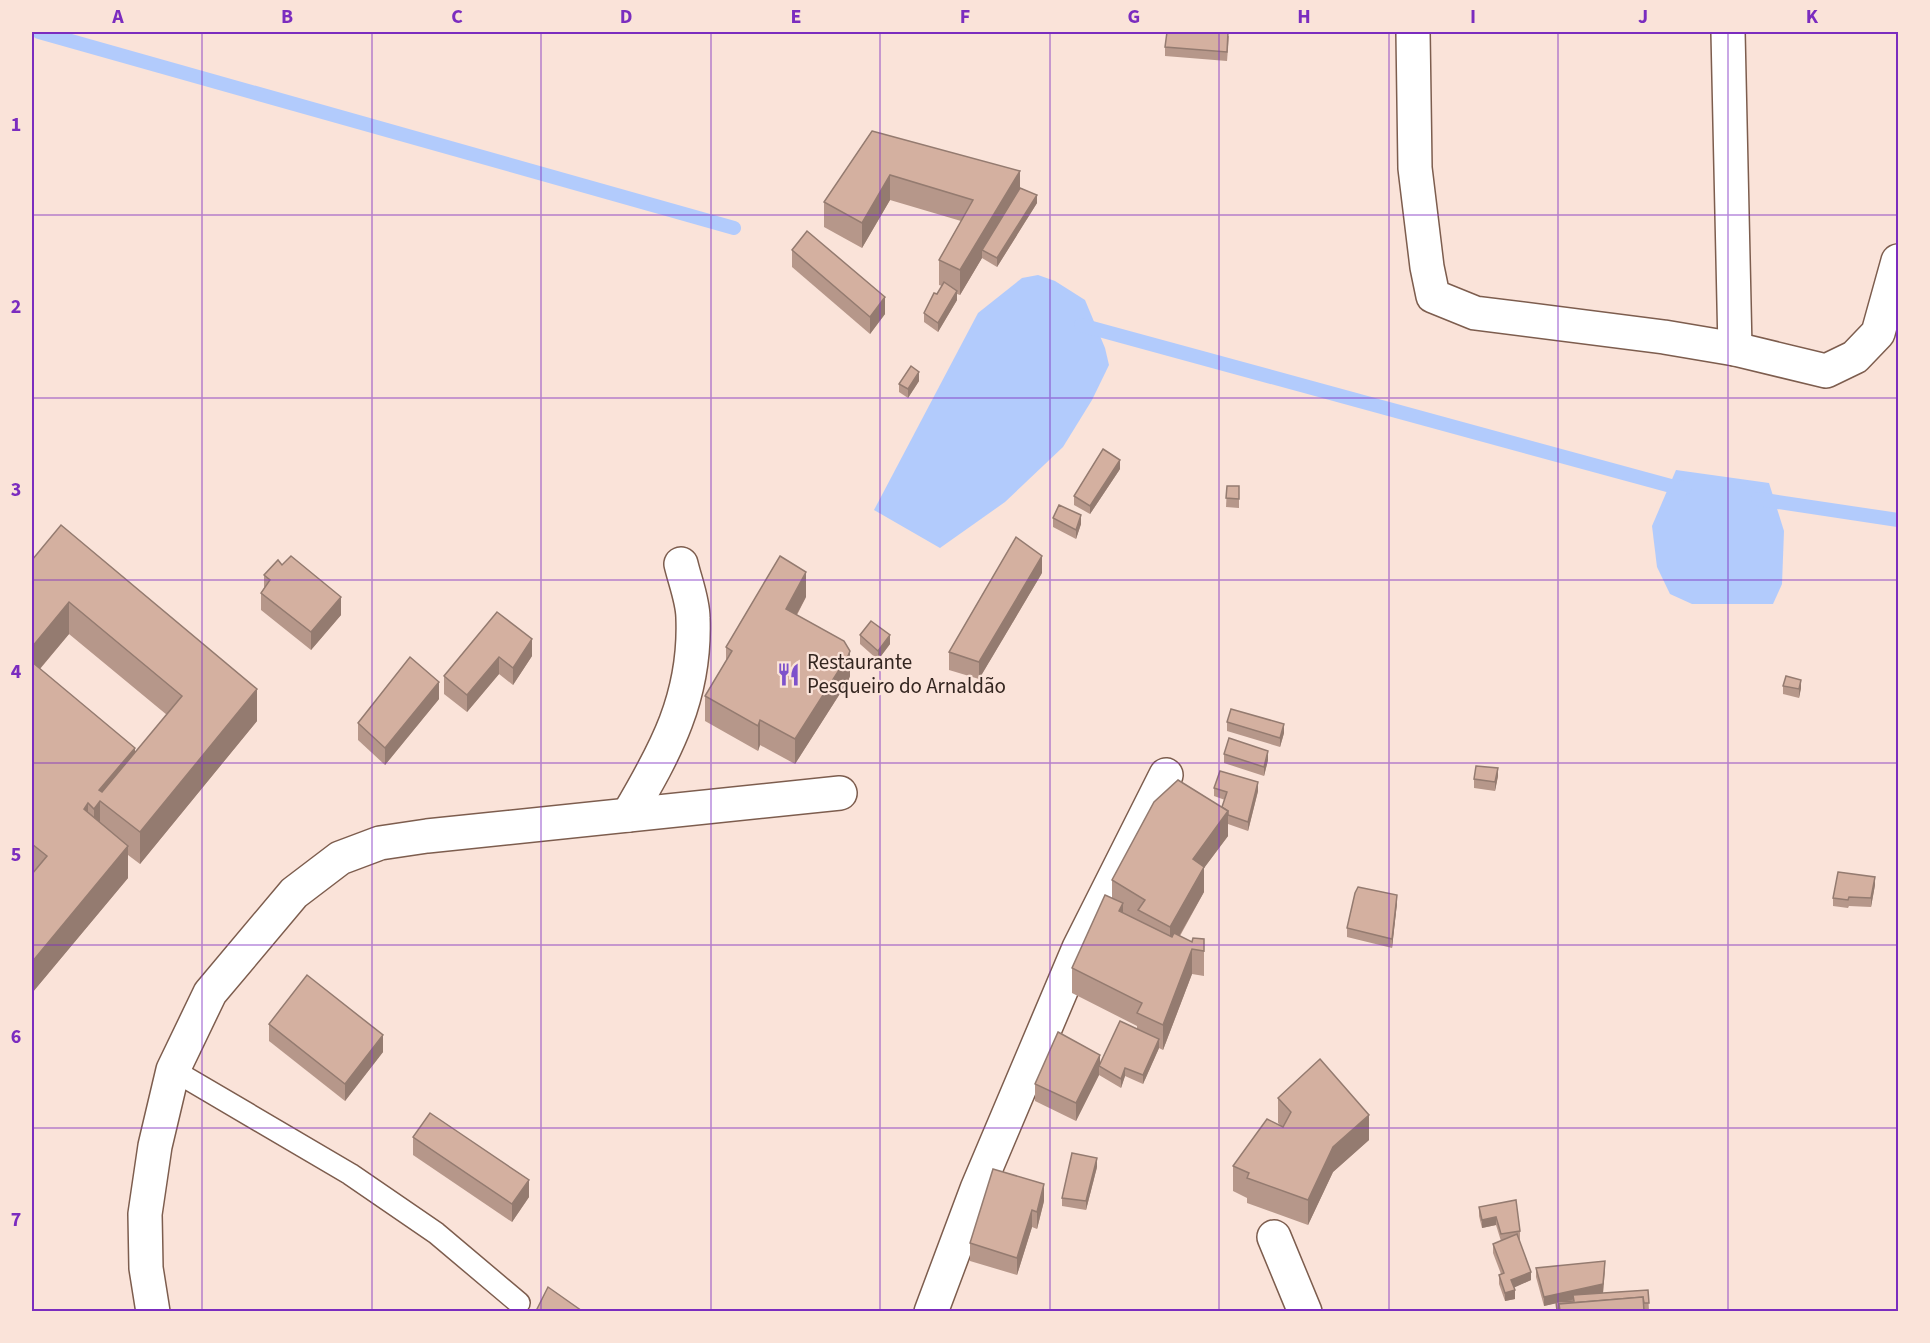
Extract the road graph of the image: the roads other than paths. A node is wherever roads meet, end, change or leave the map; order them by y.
1 (1413, 32) edge
2 (1728, 32) edge
3 (1899, 261) edge
4 (1735, 349) junction
5 (681, 564) dead end
6 (1166, 775) dead end
7 (840, 793) dead end
8 (628, 815) junction
9 (173, 1070) junction
10 (1274, 1237) dead end
11 (519, 1303) dead end
12 (153, 1311) edge
13 (931, 1311) edge
14 (1305, 1311) edge

1 - 4 street
2 - 4 street
3 - 4 street
5 - 8 street
6 - 13 street
7 - 8 street
8 - 9 street
9 - 11 lane
9 - 12 street
10 - 14 street

